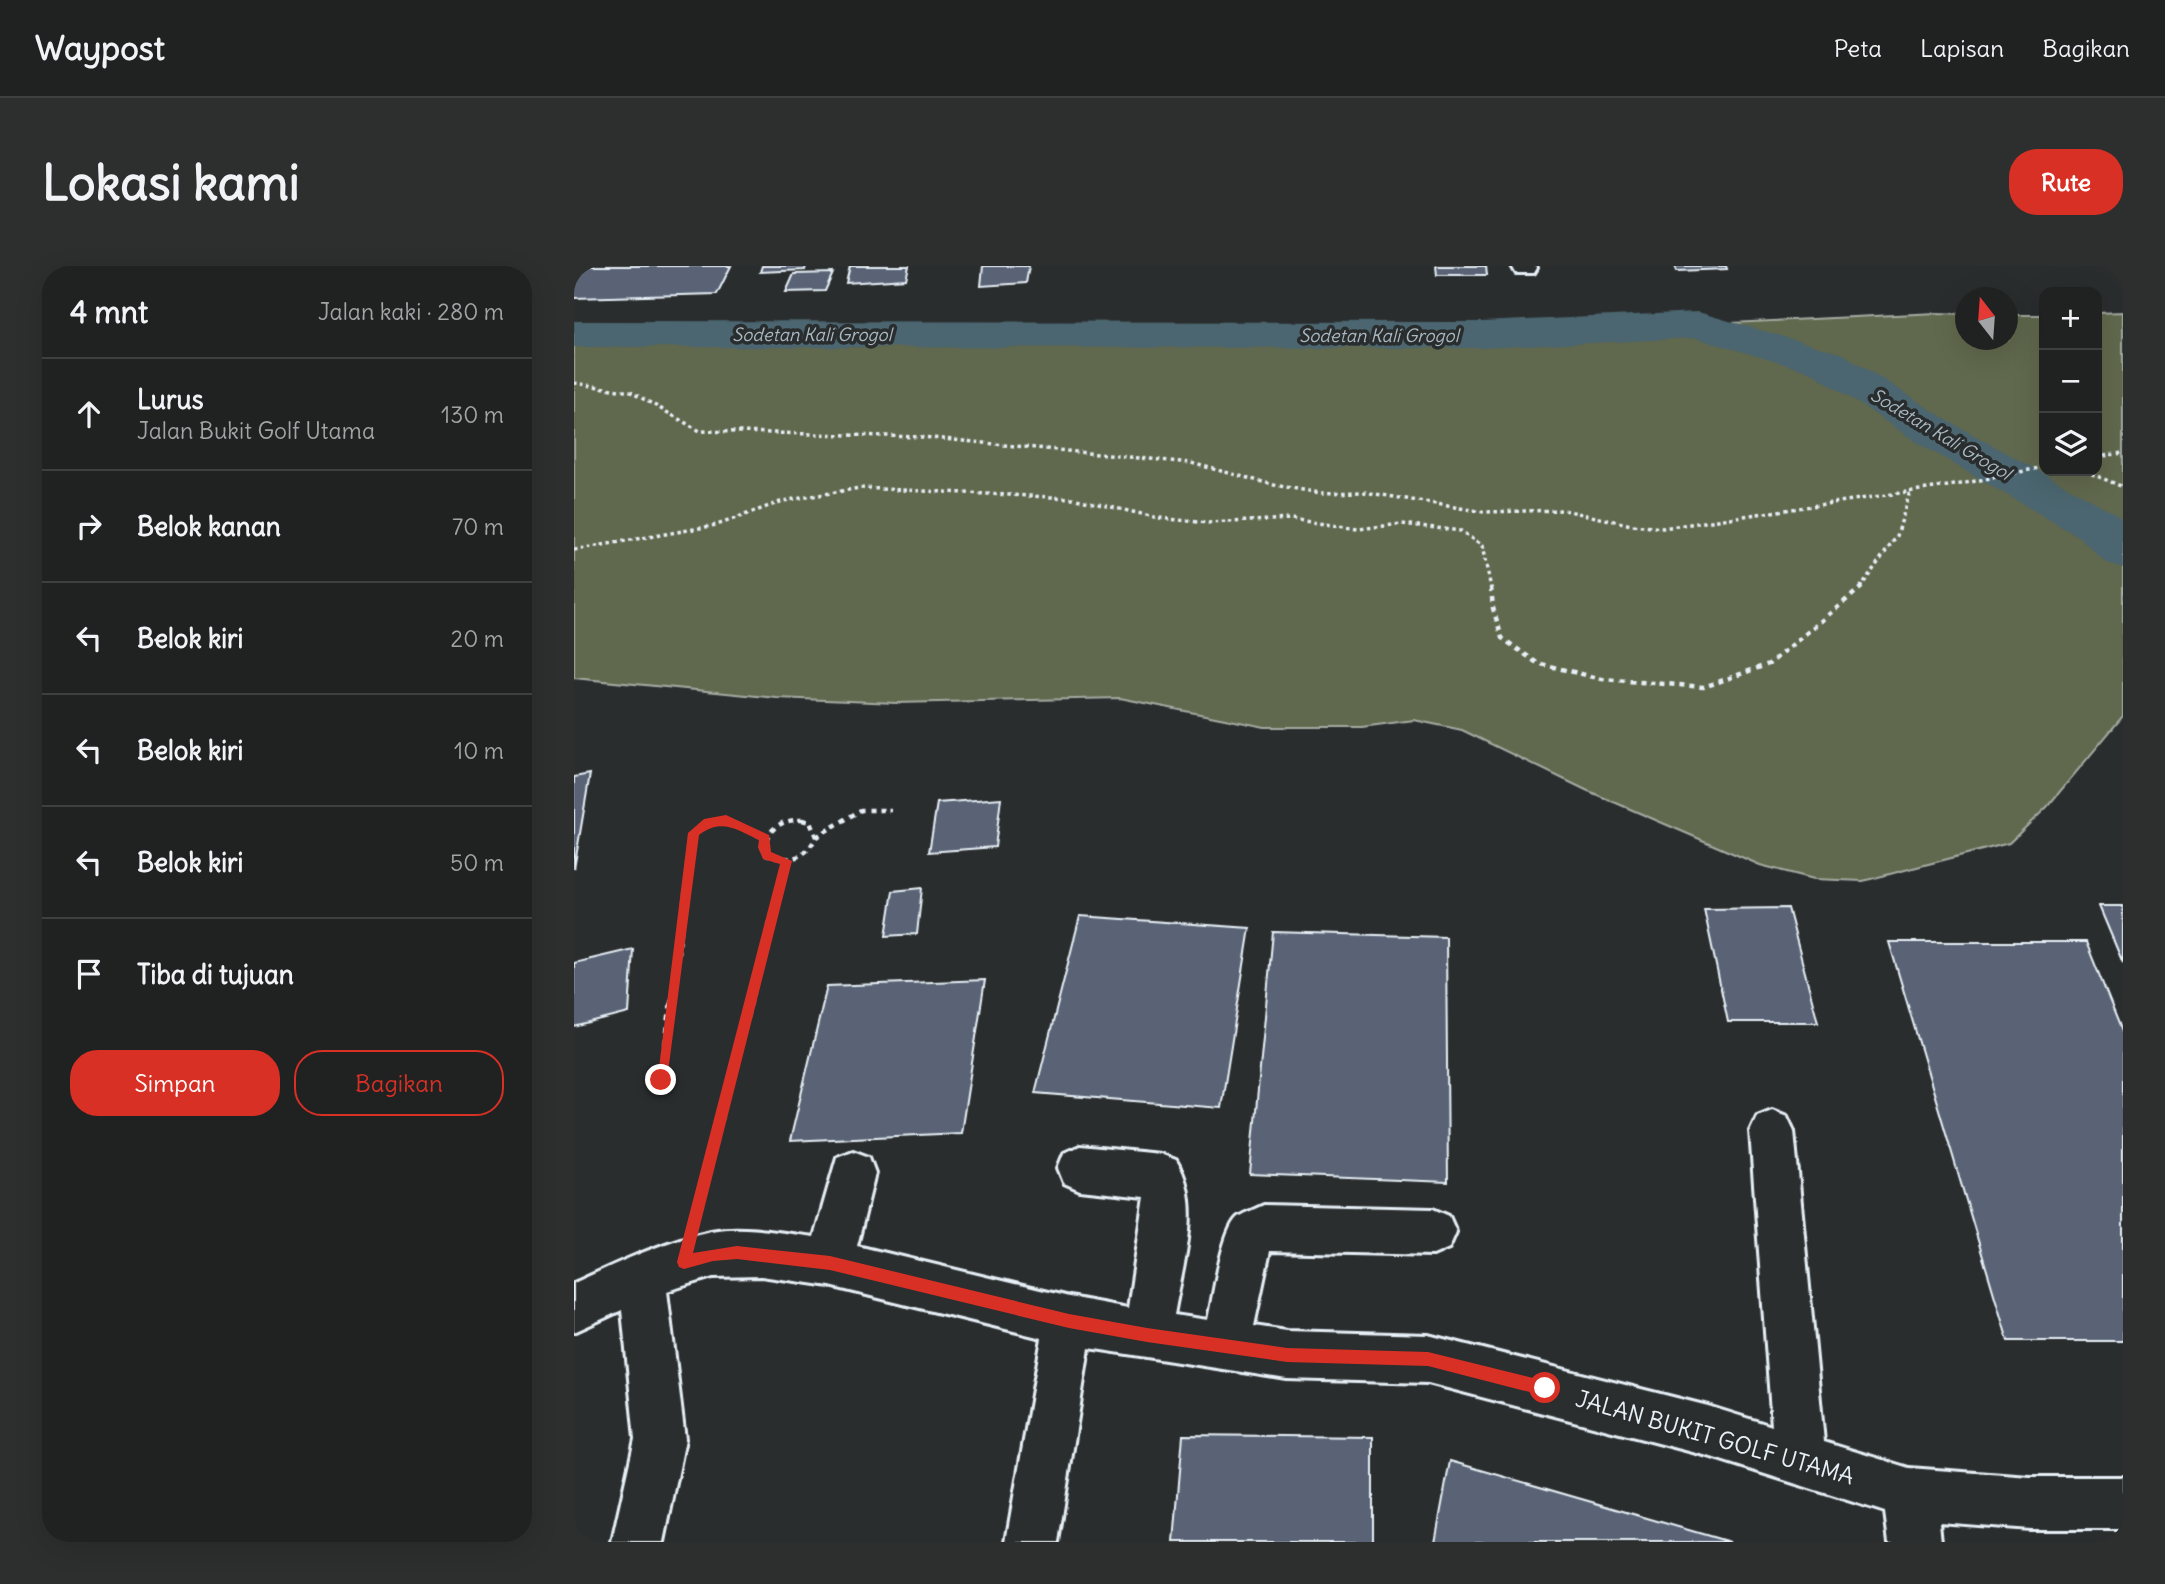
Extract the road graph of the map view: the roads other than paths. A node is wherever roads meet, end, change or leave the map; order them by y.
1 (1772, 1130) dead end
2 (1080, 1168) dead end
3 (853, 1173) dead end
4 (1433, 1232) dead end
5 (830, 1263) junction
6 (663, 1269) junction
7 (574, 1308) edge
8 (1069, 1321) junction
9 (1147, 1335) junction
10 (1226, 1346) junction
11 (1800, 1459) junction
12 (2123, 1503) edge
13 (1912, 1518) edge
14 (638, 1542) edge
15 (1032, 1542) edge

1 - 11 street
2 - 9 street
3 - 5 street
4 - 10 street
5 - 6 street, JALAN BUKIT GOLF UTAMA
5 - 8 street, JALAN BUKIT GOLF UTAMA
6 - 7 street, JALAN BUKIT GOLF UTAMA
6 - 14 street
8 - 9 street, JALAN BUKIT GOLF UTAMA
8 - 15 street
9 - 10 street, JALAN BUKIT GOLF UTAMA
10 - 11 street, JALAN BUKIT GOLF UTAMA
11 - 13 street, JALAN BUKIT GOLF UTAMA
12 - 13 street, JALAN BUKIT GOLF UTAMA

